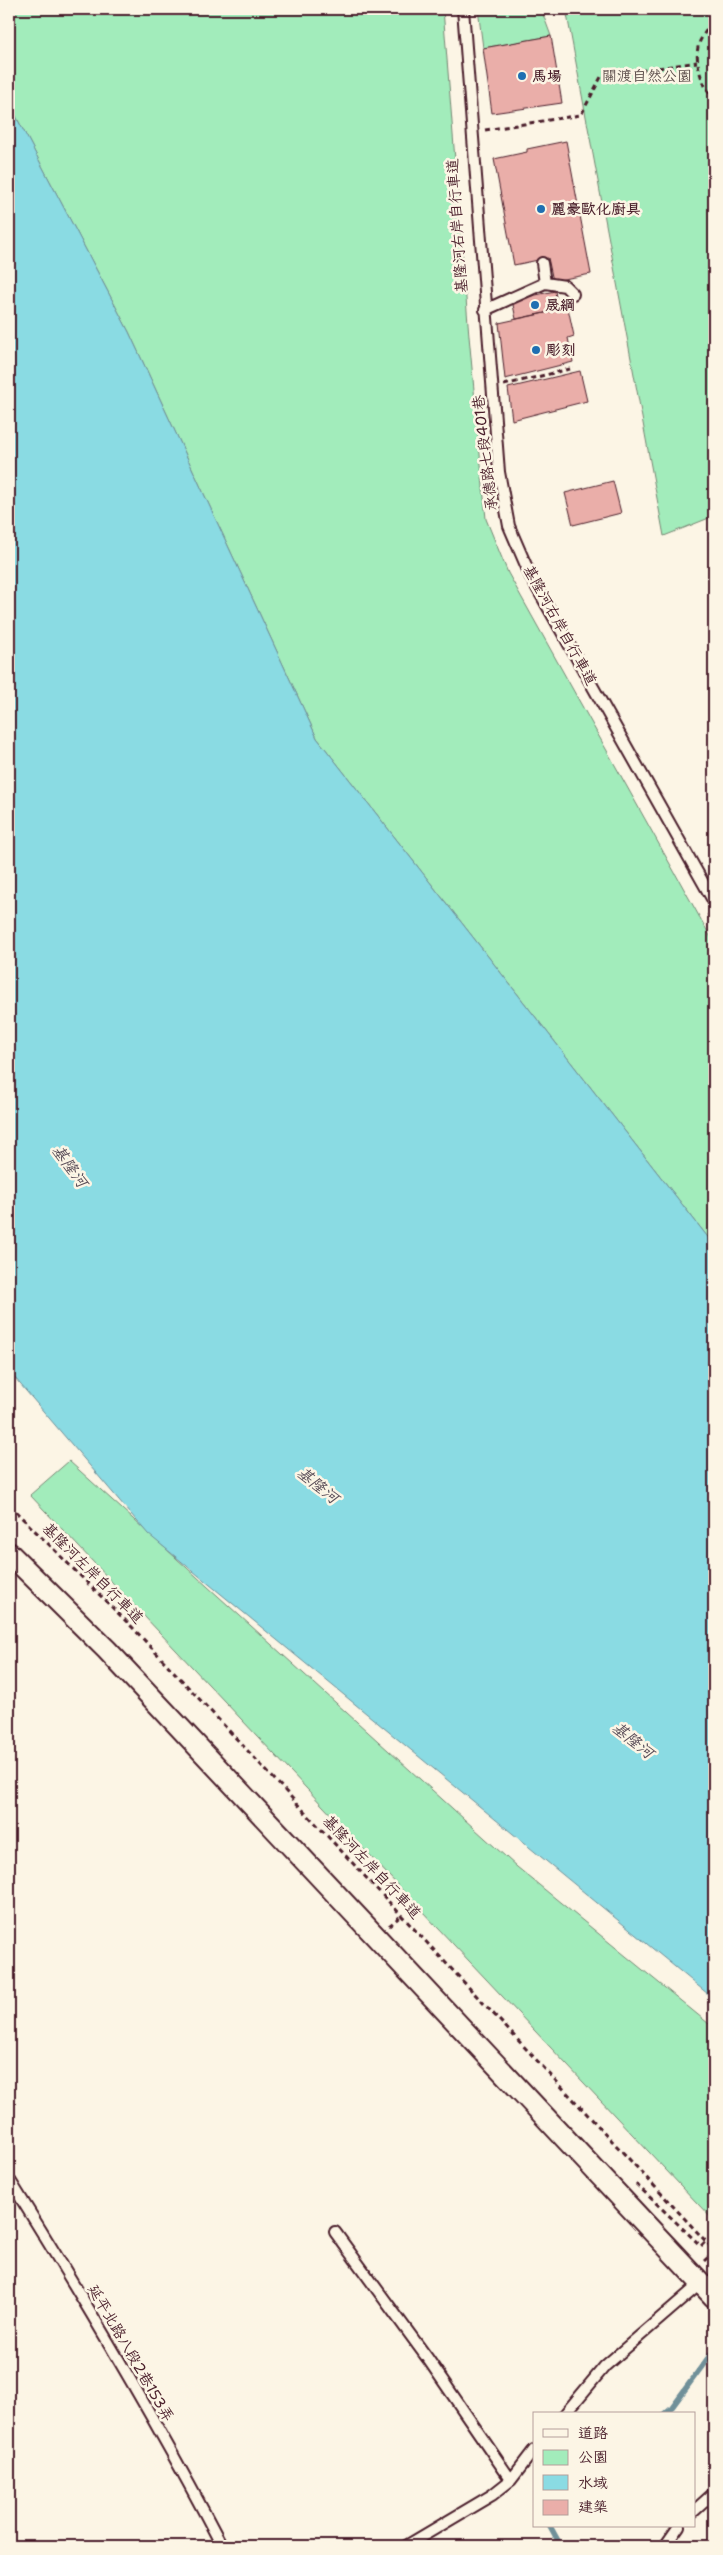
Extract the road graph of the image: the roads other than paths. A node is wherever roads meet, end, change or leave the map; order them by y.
1 (463, 9) edge
2 (542, 262) dead end
3 (545, 283) junction
4 (572, 294) dead end
5 (485, 310) junction
6 (710, 905) edge
7 (9, 1553) edge
8 (9, 2179) edge
9 (335, 2232) dead end
10 (707, 2290) edge
11 (567, 2412) edge
12 (533, 2451) edge
13 (511, 2480) junction
14 (714, 2493) edge
15 (696, 2509) edge
16 (678, 2528) edge
17 (222, 2546) edge
18 (406, 2546) edge
19 (665, 2546) edge

1 - 5 lane, 承德路七段401巷
2 - 3 lane
3 - 4 lane
3 - 5 lane
5 - 6 lane, 承德路七段401巷
7 - 10 street
8 - 17 lane, 延平北路八段2巷153弄
9 - 13 lane
10 - 11 lane
12 - 13 lane
13 - 18 lane
14 - 15 lane
16 - 19 lane

